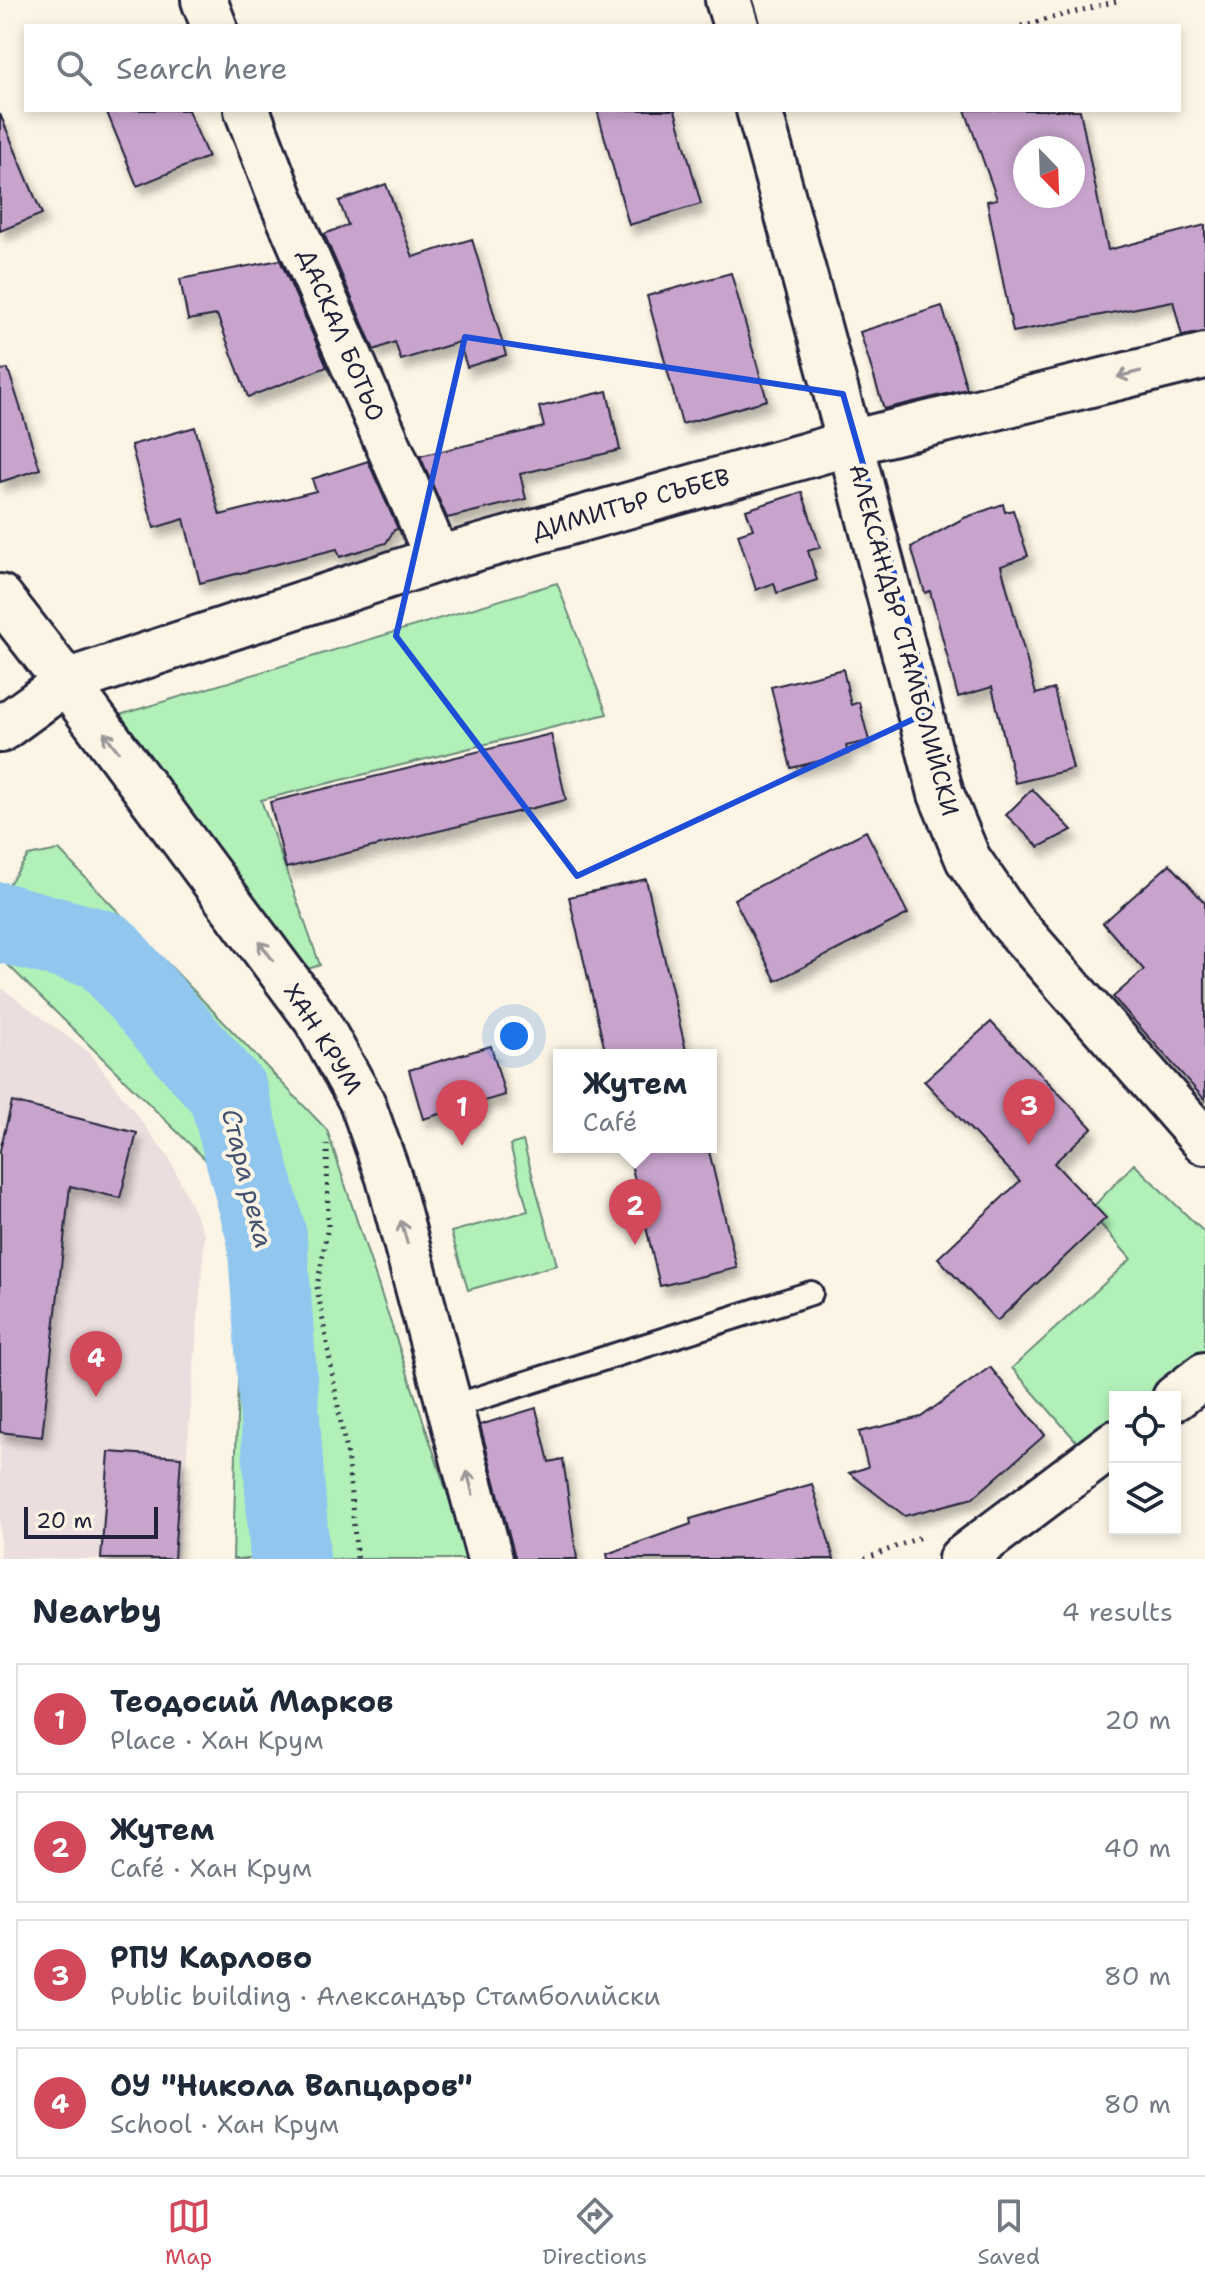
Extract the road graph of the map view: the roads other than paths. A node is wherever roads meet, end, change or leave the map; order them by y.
1 (204, 0) edge
2 (728, 0) edge
3 (213, 24) edge
4 (735, 24) edge
5 (248, 112) edge
6 (760, 112) edge
7 (1205, 356) edge
8 (850, 443) junction
9 (438, 559) junction
10 (0, 597) edge
11 (66, 682) junction
12 (0, 730) edge
13 (1205, 1142) edge
14 (811, 1293) dead end
15 (1205, 1375) edge
16 (1181, 1393) edge
17 (451, 1407) junction
18 (1109, 1448) edge
19 (490, 1559) edge
20 (961, 1559) edge

1 - 3 street
2 - 4 street
5 - 9 street, ДАСКАЛ БОТЬО
6 - 8 street, АЛЕКСАНДЪР СТАМБОЛИЙСКИ
7 -> 8 street, ДИМИТЪР СЪБЕВ
8 - 9 street, ДИМИТЪР СЪБЕВ
8 - 13 street, АЛЕКСАНДЪР СТАМБОЛИЙСКИ
9 - 11 street, ДИМИТЪР СЪБЕВ
10 - 11 street, ХАН КРУМ
11 - 12 street, ДИМИТЪР СЪБЕВ
17 -> 11 street, ХАН КРУМ
14 - 17 lane
15 - 16 street
19 -> 17 street, ХАН КРУМ
18 - 20 street

